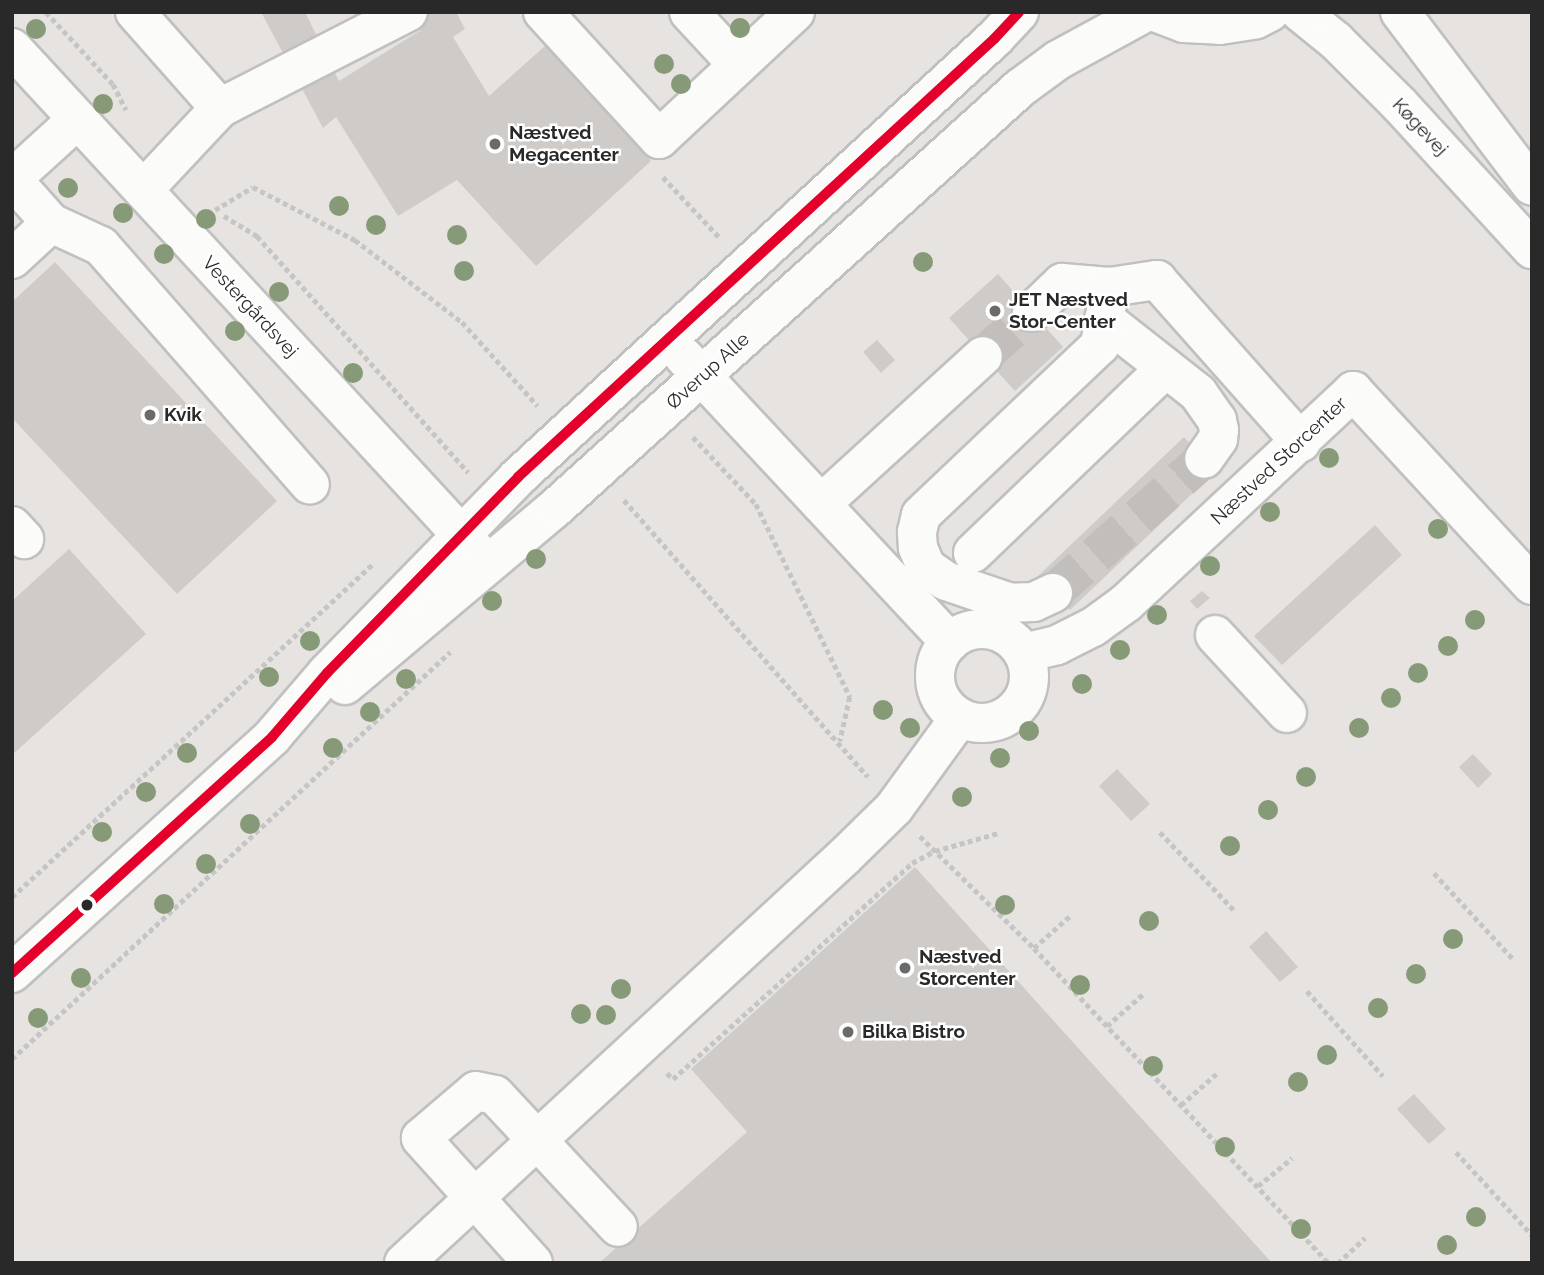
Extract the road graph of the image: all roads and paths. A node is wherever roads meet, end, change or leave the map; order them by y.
1 (46, 12) edge
2 (135, 12) edge
3 (408, 12) edge
4 (543, 12) edge
5 (689, 12) edge
6 (795, 12) edge
7 (1019, 12) edge
8 (1146, 12) edge
9 (1155, 12) edge
10 (1270, 12) edge
11 (1300, 12) edge
12 (1400, 12) edge
13 (12, 48) edge
14 (738, 65) junction
15 (220, 108) junction
16 (129, 116) dead end
17 (78, 119) junction
18 (659, 139) junction
19 (169, 162) junction
20 (12, 179) edge
21 (1532, 186) edge
22 (143, 190) junction
23 (215, 211) junction
24 (51, 223) junction
25 (181, 232) junction
26 (724, 243) dead end
27 (1532, 249) edge
28 (12, 259) edge
29 (1032, 312) tunnel mouth
30 (1105, 317) junction
31 (668, 341) junction
32 (984, 356) tunnel mouth
33 (1229, 361) junction
34 (1166, 368) junction
35 (702, 376) junction
36 (1198, 393) junction
37 (539, 407) dead end
38 (691, 435) dead end
39 (1301, 442) junction
40 (1205, 459) tunnel mouth
41 (310, 485) dead end
42 (624, 500) dead end
43 (494, 501) junction
44 (821, 504) junction
45 (460, 534) junction
46 (973, 553) dead end
47 (489, 565) junction
48 (1532, 585) edge
49 (1053, 593) tunnel mouth
50 (1215, 635) dead end
51 (950, 642) junction
52 (1023, 653) junction
53 (1287, 713) dead end
54 (960, 717) junction
55 (272, 737) junction
56 (840, 742) junction
57 (894, 808) junction
58 (1160, 832) dead end
59 (998, 833) dead end
60 (935, 851) junction
61 (1434, 873) dead end
62 (1236, 912) dead end
63 (1071, 915) dead end
64 (1034, 948) junction
65 (1513, 958) dead end
66 (12, 973) edge
67 (1307, 991) dead end
68 (1143, 994) dead end
69 (1107, 1026) junction
70 (641, 1044) junction
71 (1216, 1074) dead end
72 (1383, 1076) dead end
73 (1181, 1105) junction
74 (537, 1140) junction
75 (1455, 1153) dead end
76 (1292, 1158) dead end
77 (1258, 1186) junction
78 (474, 1198) junction
79 (618, 1227) dead end
80 (1532, 1234) edge
81 (1365, 1238) dead end
82 (404, 1263) edge
83 (533, 1263) edge
84 (1329, 1263) edge
85 (1338, 1263) edge

1 - 16 path
2 - 15 street
3 - 15 street
4 - 18 street
5 - 14 street
6 - 14 street
7 - 31 street, Øverup Alle
8 - 35 street, Øverup Alle
9 - 10 street
11 - 27 street, Køgevej
12 - 21 street
13 - 17 street, Vestergårdsvej
14 - 18 street
15 - 19 street
17 - 20 street
17 - 22 street, Vestergårdsvej
18 - 26 path
19 - 22 street
19 - 23 path
20 - 24 street
22 - 25 street, Vestergårdsvej
23 - 25 path
23 - 37 path
23 - 43 path
24 - 28 street
24 - 41 street
25 - 45 street, Vestergårdsvej
29 - 30 street
30 - 33 street
30 - 34 street
30 - 49 street
31 - 35 street
31 - 43 street, Øverup Alle
32 - 44 street
33 - 36 street
33 - 39 street
34 - 36 street
34 - 46 street
35 - 44 street
35 - 47 street, Øverup Alle
36 - 40 street
38 - 56 path
39 - 48 street, Næstved Storcenter
39 - 52 street, Næstved Storcenter
42 - 56 path
43 - 45 street, Øverup Alle
44 - 51 street
45 - 47 street, Vestergårdsvej
45 - 55 street, Øverup Alle
47 - 55 street, Øverup Alle
50 - 53 street
51 - 52 street
51 - 54 street
52 - 54 street
54 - 57 street
55 - 66 street, Øverup Alle
56 - 57 path
57 - 60 path
57 - 70 street
58 - 62 path
59 - 60 path
60 - 64 path
60 - 70 path
61 - 65 path
63 - 64 path
64 - 69 path
67 - 72 path
68 - 69 path
69 - 73 path
70 - 74 street
71 - 73 path
73 - 77 path
74 - 78 street
74 - 78 street
74 - 79 street
75 - 80 path
76 - 77 path
77 - 84 path
78 - 82 street
78 - 83 street
81 - 85 path

